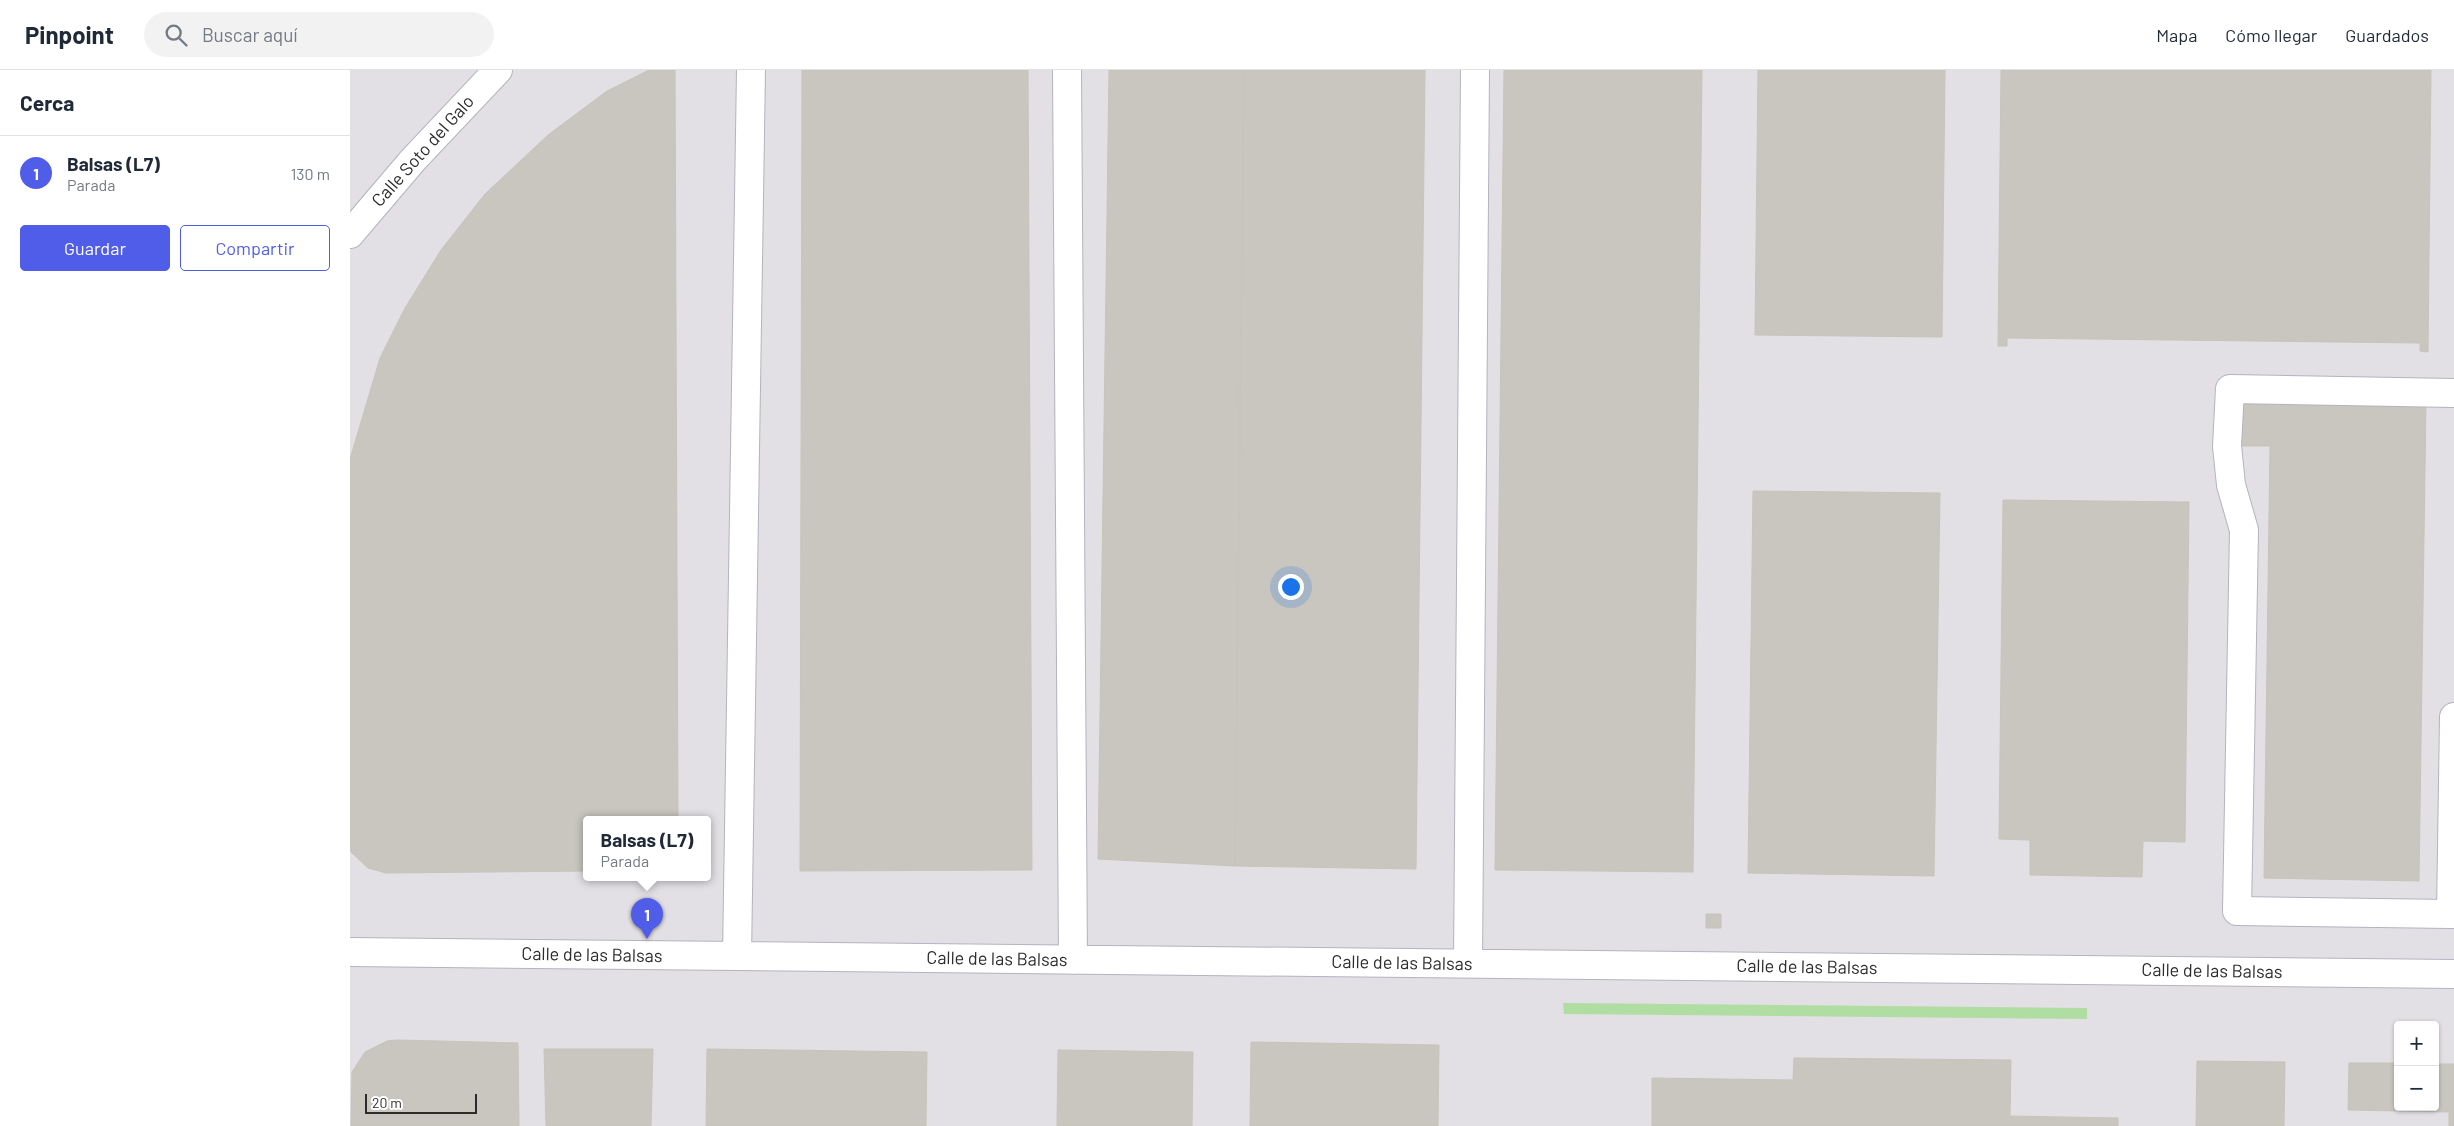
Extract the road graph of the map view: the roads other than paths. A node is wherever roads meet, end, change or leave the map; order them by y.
1 (498, 70) edge
2 (751, 70) edge
3 (1067, 70) edge
4 (1475, 70) edge
5 (350, 234) edge
6 (2454, 393) edge
7 (2454, 717) edge
8 (2453, 914) edge
9 (350, 952) edge
10 (737, 956) junction
11 (1073, 960) junction
12 (1468, 963) junction
13 (2454, 974) edge

1 - 5 street, Calle Soto del Galo
2 - 10 street
3 - 11 street
4 - 12 street
6 - 8 street
7 - 8 street
9 - 10 street, Calle de las Balsas
10 - 11 street, Calle de las Balsas
11 - 12 street, Calle de las Balsas
12 - 13 street, Calle de las Balsas

